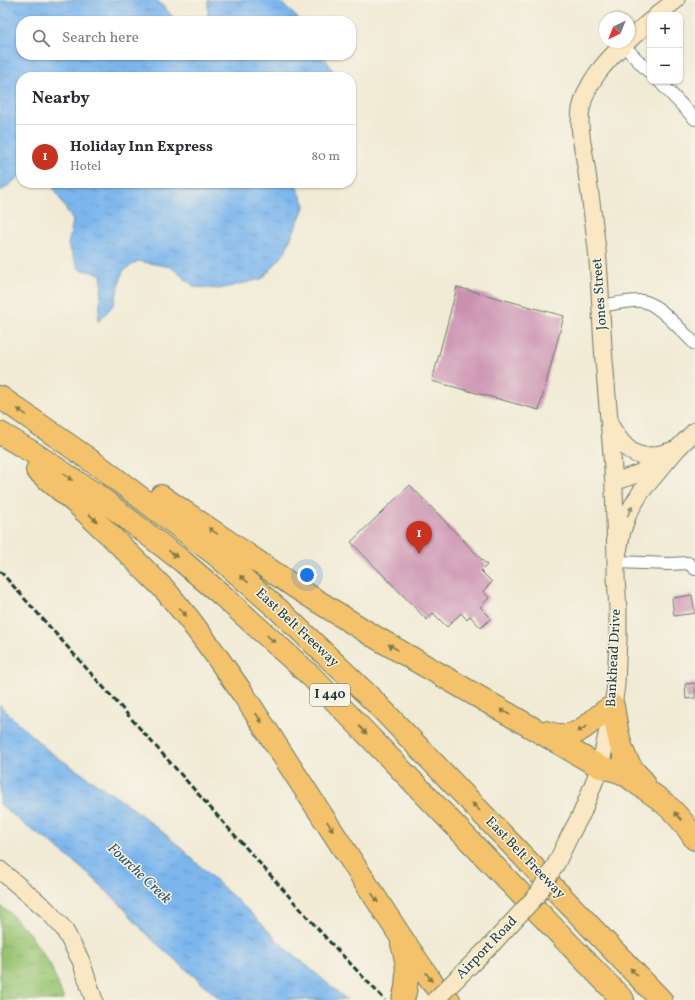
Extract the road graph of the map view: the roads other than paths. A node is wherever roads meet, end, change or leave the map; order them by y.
1 (676, 0) edge
2 (661, 12) edge
3 (647, 24) edge
4 (635, 34) edge
5 (621, 48) edge
6 (631, 48) edge
7 (647, 68) edge
8 (661, 84) edge
9 (695, 119) edge
10 (601, 306) junction
11 (695, 344) edge
12 (0, 397) edge
13 (610, 424) junction
14 (44, 427) junction
15 (695, 431) edge
16 (0, 433) edge
17 (0, 438) edge
18 (677, 449) junction
19 (652, 479) junction
20 (614, 482) junction
21 (616, 562) junction
22 (695, 569) edge
23 (613, 706) junction
24 (536, 729) junction
25 (600, 766) junction
26 (657, 796) junction
27 (695, 839) edge
28 (0, 870) edge
29 (538, 894) joint
30 (399, 934) junction
31 (442, 998) edge
32 (94, 1000) edge
33 (403, 1000) edge
34 (623, 1000) edge
35 (661, 1000) edge

1 - 2 main road
3 - 4 main road, Jones Street
5 - 10 main road, Jones Street
6 - 7 street
8 - 9 street
10 - 11 street
10 - 13 main road, Jones Street
14 -> 12 highway, East Belt Freeway / I 440
13 - 18 main road
13 - 20 main road, Jones Street
24 -> 14 highway
35 -> 14 highway, East Belt Freeway / I 440
15 - 18 main road, Bankhead Drive
16 -> 34 highway, East Belt Freeway / I 440
17 -> 30 highway
18 - 19 main road, Bankhead Drive
18 - 20 main road, Bankhead Drive
19 - 20 main road
21 -> 19 main road, Bankhead Drive
20 - 21 main road, Jones Street
21 - 22 street
21 - 23 main road, Bankhead Drive
23 -> 24 highway
23 - 25 main road, Bankhead Drive
23 - 26 highway
24 - 25 highway
25 - 26 highway
25 - 29 main road, Bankhead Drive, bridge
27 -> 26 highway
28 - 32 main road
29 - 31 main road, Airport Road, bridge
30 -> 31 highway
30 - 33 highway

